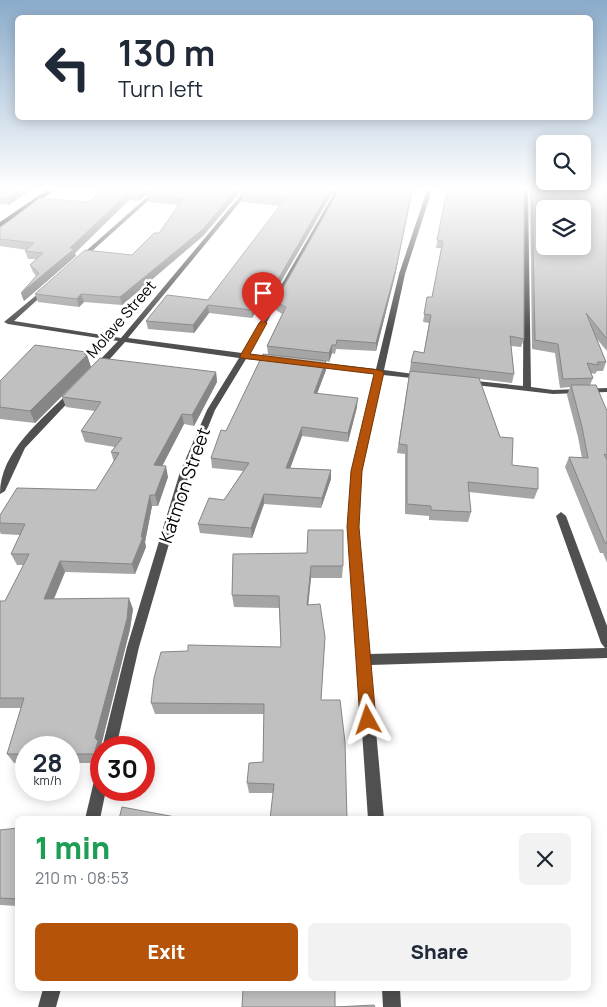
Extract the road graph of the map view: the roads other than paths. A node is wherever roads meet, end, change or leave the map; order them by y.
1 (105, 237) edge
2 (209, 237) edge
3 (311, 237) edge
4 (414, 237) edge
5 (526, 237) edge
6 (75, 263) edge
7 (53, 282) edge
8 (123, 340) junction
9 (244, 356) junction
10 (283, 361) edge
11 (302, 363) edge
12 (379, 372) junction
13 (89, 376) edge
14 (429, 378) edge
15 (458, 381) edge
16 (528, 389) junction
17 (76, 390) edge
18 (607, 390) edge
19 (0, 491) edge
20 (561, 516) dead end
21 (607, 643) edge
22 (607, 653) edge
23 (363, 660) junction
24 (112, 736) edge
25 (96, 801) edge
26 (93, 816) edge
27 (376, 816) edge
28 (51, 991) edge
29 (391, 991) edge
30 (47, 1007) edge
31 (392, 1007) edge

1 - 6 street
2 - 8 street, Molave Street
3 - 9 street, Katmon Street
4 - 12 street
5 - 16 street
7 - 8 street
8 - 9 street
8 - 13 street, Molave Street
9 - 10 street
9 - 24 street, Katmon Street
11 - 12 street
12 - 14 street
12 - 23 street
15 - 16 street
16 - 18 street
17 - 19 street
20 - 21 street
22 - 23 street
23 - 27 street
25 - 26 street
28 - 30 street
29 - 31 street

